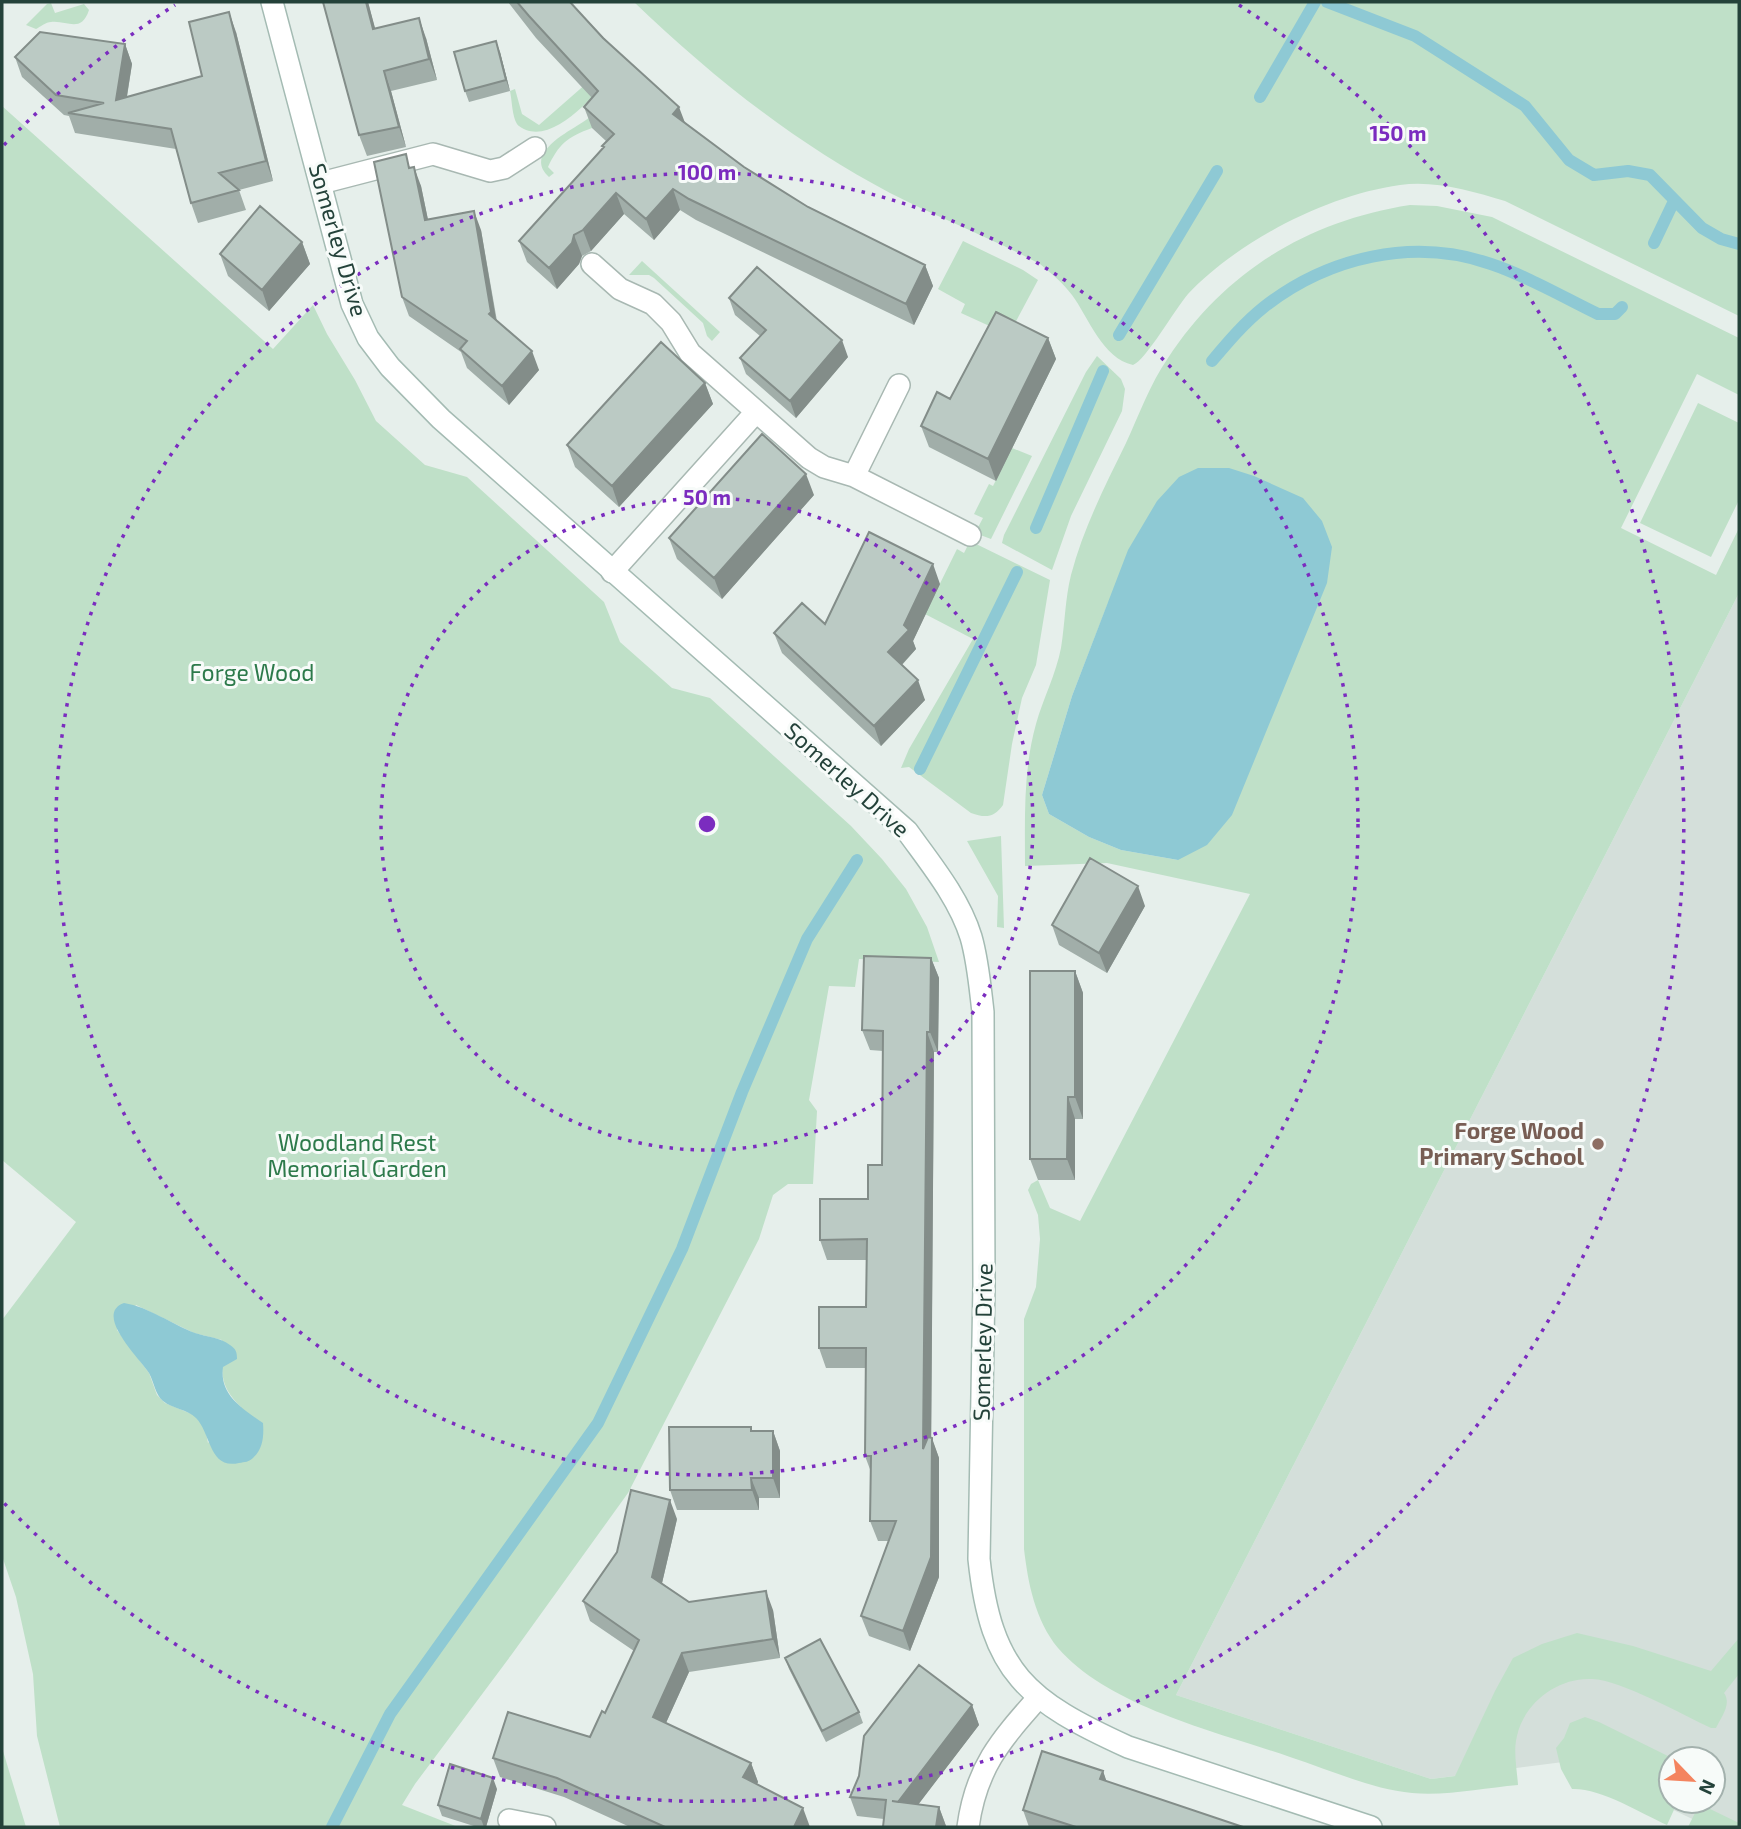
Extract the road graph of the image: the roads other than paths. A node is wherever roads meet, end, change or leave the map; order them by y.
1 (272, 2) edge
2 (535, 148) dead end
3 (321, 183) junction
4 (592, 264) dead end
5 (899, 385) dead end
6 (756, 412) junction
7 (853, 477) junction
8 (970, 535) dead end
9 (612, 572) junction
10 (1038, 1698) junction
11 (509, 1820) dead end
12 (545, 1827) edge
13 (968, 1827) edge
14 (1371, 1827) edge

1 - 3 street, Somerley Drive
2 - 3 street
3 - 9 street, Somerley Drive
4 - 6 street
5 - 7 street
6 - 7 street
6 - 9 street
7 - 8 street
9 - 10 street, Somerley Drive
10 - 13 street
10 - 14 street, Somerley Drive
11 - 12 street

